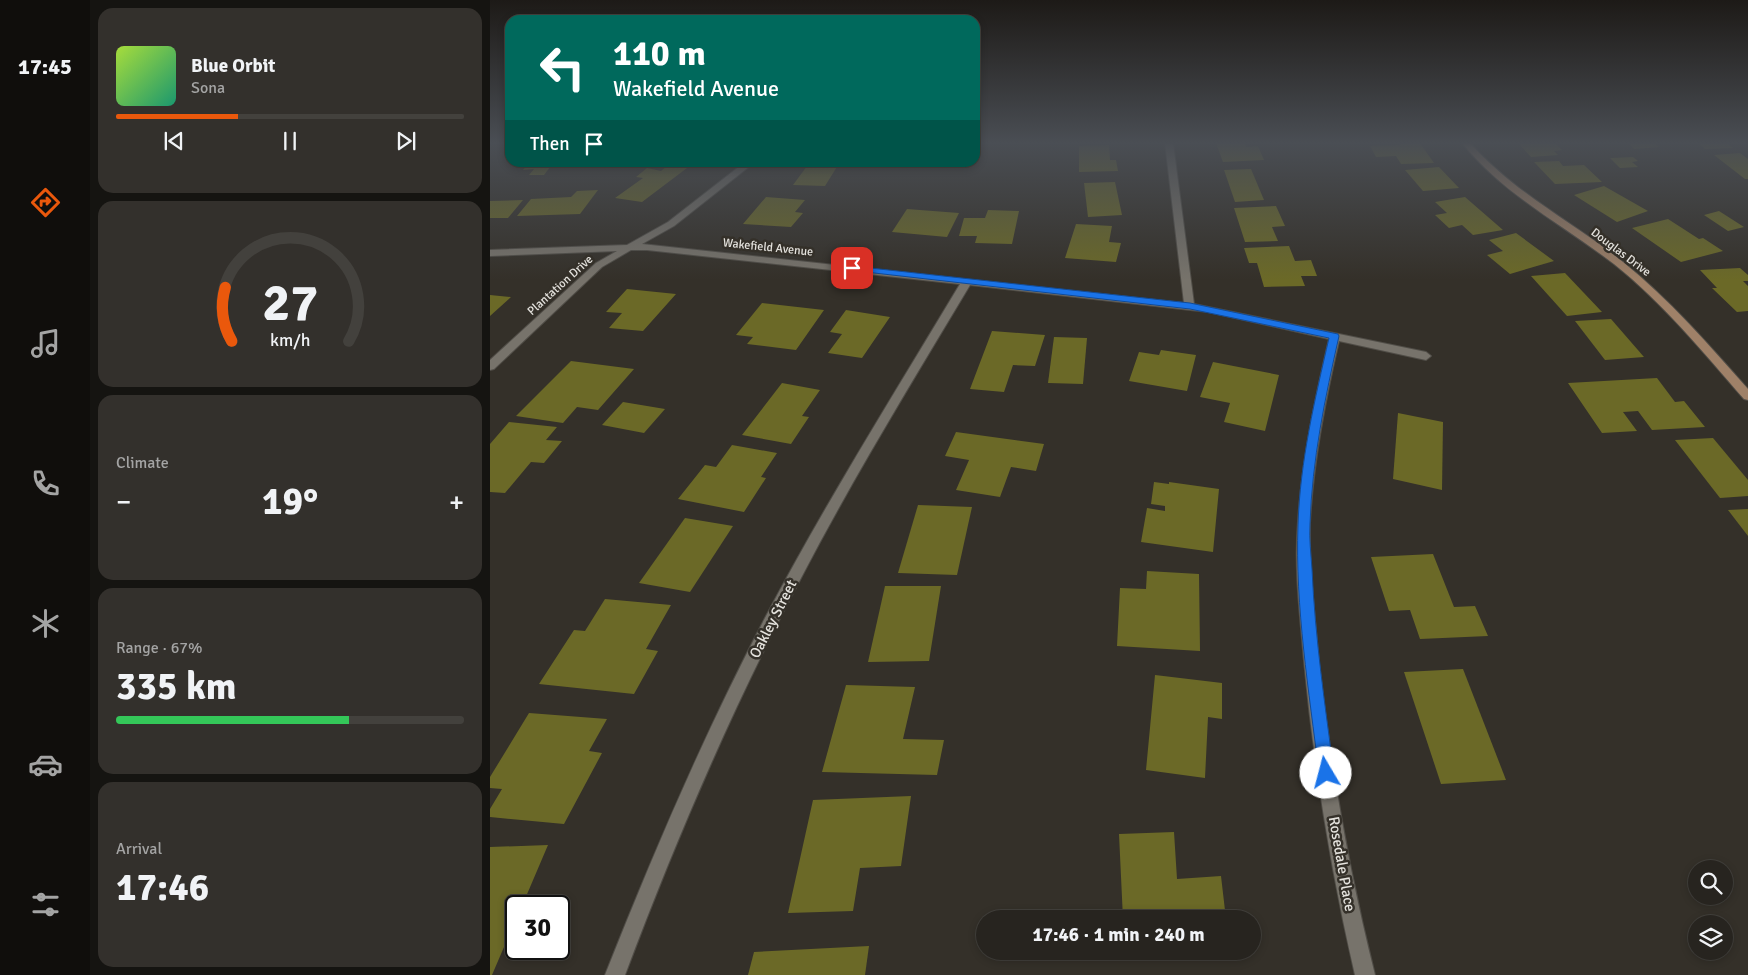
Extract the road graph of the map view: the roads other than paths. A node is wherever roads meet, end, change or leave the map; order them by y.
1 (717, 188) edge
2 (1175, 188) edge
3 (1511, 188) edge
4 (630, 247) junction
5 (490, 253) edge
6 (966, 281) junction
7 (1190, 306) junction
8 (1334, 336) junction
9 (1426, 356) dead end
10 (490, 366) edge
11 (1748, 396) edge
12 (616, 975) edge
13 (1365, 975) edge

1 - 4 street, Plantation Drive
2 - 7 street
3 - 11 street, Douglas Drive
4 - 5 street, Wakefield Avenue
4 - 6 street, Wakefield Avenue
4 - 10 street, Plantation Drive
6 - 7 street, Wakefield Avenue
6 - 12 street, Oakley Street
7 - 8 street, Wakefield Avenue
8 - 9 street, Wakefield Avenue
8 - 13 street, Rosedale Place

